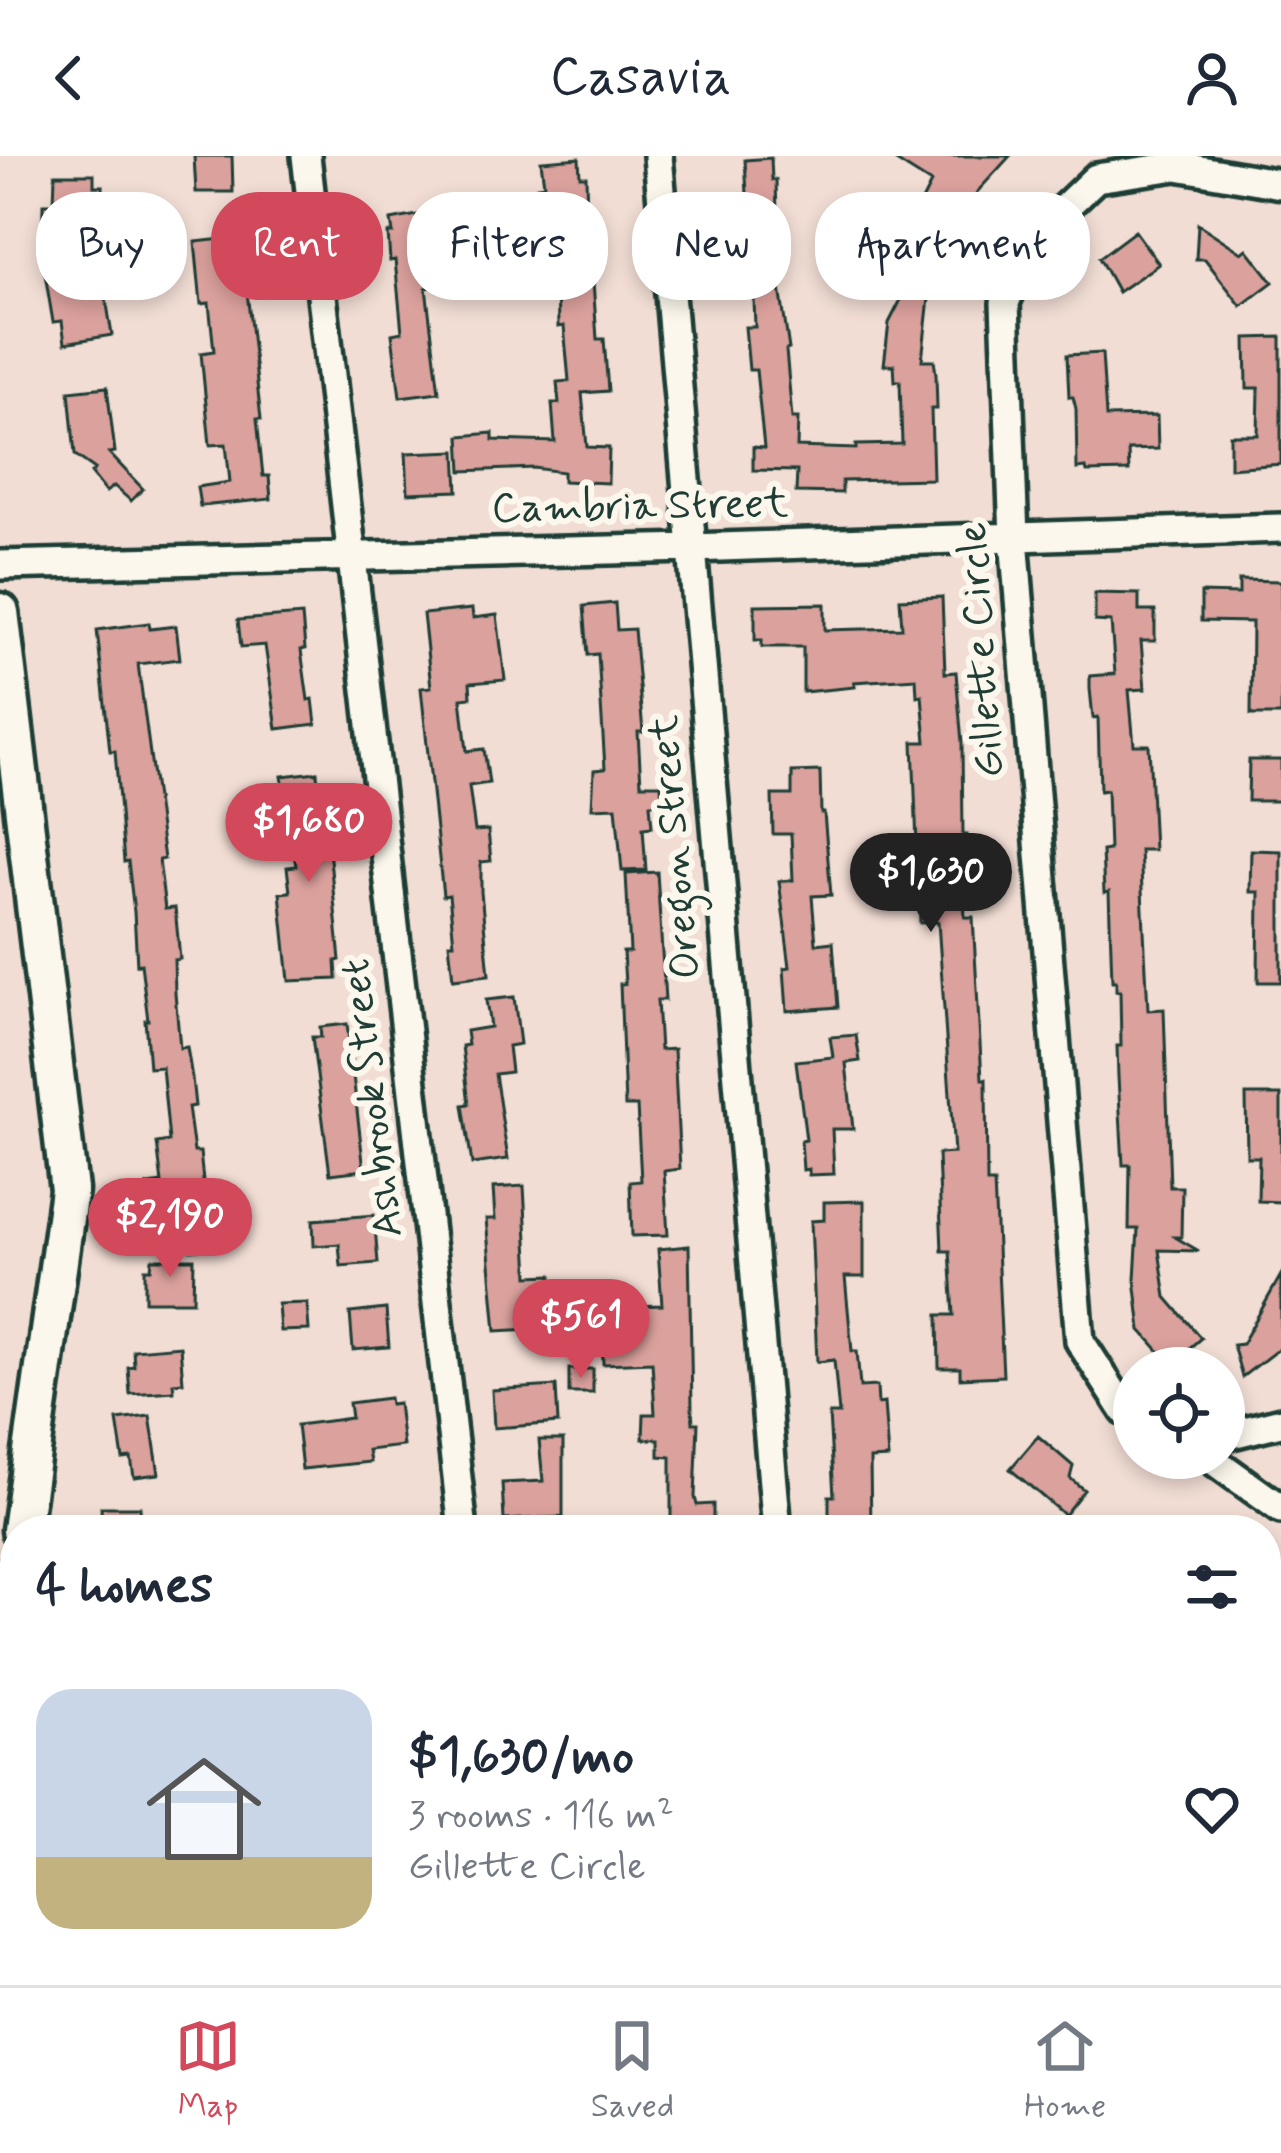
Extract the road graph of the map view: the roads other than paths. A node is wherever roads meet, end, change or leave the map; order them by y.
1 (306, 156) edge
2 (658, 156) edge
3 (1139, 156) edge
4 (1096, 178) junction
5 (1281, 184) edge
6 (1281, 528) edge
7 (1013, 538) junction
8 (692, 548) junction
9 (351, 556) junction
10 (0, 565) edge
11 (0, 612) edge
12 (1113, 1392) edge
13 (1281, 1422) edge
14 (1245, 1431) edge
15 (1240, 1479) edge
16 (1281, 1508) edge
17 (23, 1515) edge
18 (461, 1515) edge
19 (776, 1515) edge

1 - 9 street, Ashbrook Street
2 - 8 street, Oregon Street
3 - 4 street, Gillette Circle
4 - 5 street
4 - 7 street, Gillette Circle
6 - 7 street, Cambria Street
7 - 8 street, Cambria Street
7 - 12 street, Gillette Circle
8 - 9 street, Cambria Street
8 - 19 street, Oregon Street
9 - 10 street, Cambria Street
9 - 18 street, Ashbrook Street
11 - 17 street
13 - 14 street
15 - 16 street

